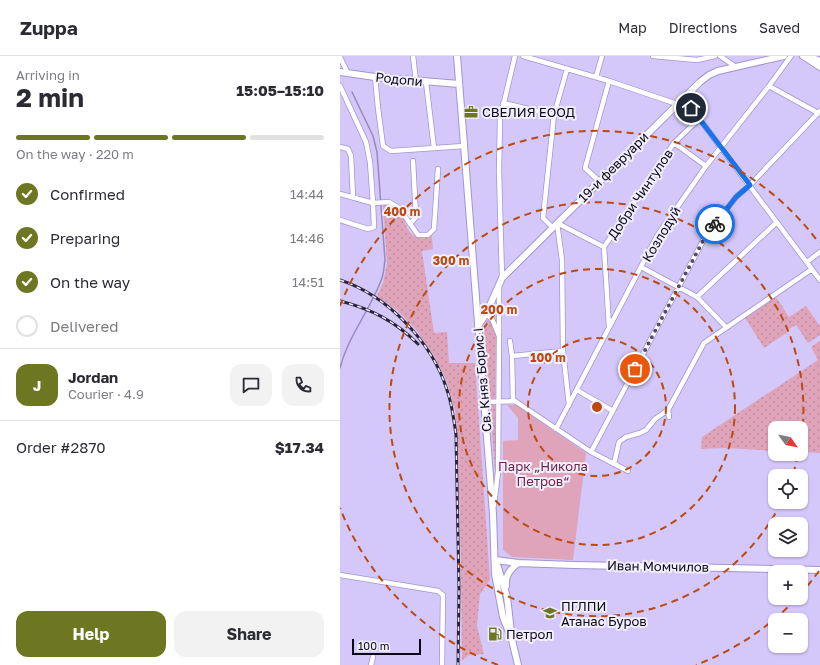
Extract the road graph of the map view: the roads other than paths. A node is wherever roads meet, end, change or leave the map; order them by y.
1 (413, 56) edge
2 (457, 56) edge
3 (515, 56) edge
4 (523, 56) edge
5 (602, 56) edge
6 (653, 56) edge
7 (715, 56) edge
8 (720, 56) edge
9 (784, 56) edge
10 (791, 56) edge
11 (803, 56) edge
12 (807, 56) edge
13 (340, 57) edge
14 (698, 58) edge
15 (820, 61) edge
16 (736, 67) junction
17 (820, 67) edge
18 (567, 69) junction
19 (340, 72) edge
20 (348, 74) junction
21 (375, 77) junction
22 (596, 77) junction
23 (416, 81) junction
24 (609, 81) junction
25 (426, 82) junction
26 (459, 84) junction
27 (340, 86) edge
28 (769, 86) junction
29 (683, 97) junction
30 (503, 103) junction
31 (677, 104) junction
32 (819, 112) edge
33 (554, 115) junction
34 (699, 118) junction
35 (674, 143) junction
36 (464, 146) junction
37 (340, 147) edge
38 (721, 147) junction
39 (434, 148) junction
40 (413, 161) dead end
41 (706, 166) junction
42 (438, 169) dead end
43 (599, 181) junction
44 (750, 185) junction
45 (340, 194) edge
46 (353, 197) junction
47 (373, 203) junction
48 (340, 220) edge
49 (777, 222) junction
50 (410, 224) junction
51 (555, 225) junction
52 (604, 247) junction
53 (820, 252) edge
54 (807, 262) junction
55 (641, 268) junction
56 (812, 269) junction
57 (502, 278) junction
58 (820, 280) edge
59 (499, 286) junction
60 (679, 287) junction
61 (697, 297) junction
62 (486, 314) junction
63 (478, 326) junction
64 (726, 327) junction
65 (609, 328) junction
66 (499, 336) junction
67 (510, 341) dead end
68 (563, 351) junction
69 (512, 356) junction
70 (577, 390) junction
71 (513, 401) junction
72 (484, 402) junction
73 (499, 402) junction
74 (569, 405) junction
75 (668, 410) junction
76 (613, 411) junction
77 (669, 417) dead end
78 (556, 429) junction
79 (591, 452) junction
80 (614, 464) junction
81 (628, 471) dead end
82 (493, 514) junction
83 (496, 560) junction
84 (518, 563) junction
85 (820, 570) edge
86 (340, 575) edge
87 (507, 597) junction
88 (512, 640) junction
89 (373, 657) dead end
90 (371, 665) edge
91 (442, 665) edge
92 (518, 665) edge

1 - 23 street
2 - 26 street, Св. Княз Борис I
3 - 30 street
4 - 18 street
5 - 22 street
6 - 14 street
7 - 14 street
8 - 16 street
9 - 16 street, 19-и февруари
10 - 28 street, Козлодуй
11 - 17 street
12 - 15 street
13 - 20 street
16 - 29 street, 19-и февруари
18 - 22 street
18 - 33 street
19 - 20 street, Родопи
20 - 21 street, Родопи
21 - 23 street, Родопи
21 - 39 street
22 - 24 street
23 - 25 street, Родопи
24 - 31 street
24 - 43 street
25 - 26 street, Родопи
25 - 39 street
26 - 36 street, Св. Княз Борис I
27 - 47 street
28 - 32 street
28 - 38 street, Козлодуй
29 - 31 street, 19-и февруари
29 - 34 street
30 - 33 street
30 - 57 street
31 - 43 street, 19-и февруари
32 - 44 street
33 - 51 street
34 - 35 street, Добри Чинтулов
34 - 38 street
35 - 41 street
35 - 52 street, Добри Чинтулов
36 - 39 street
36 - 63 street, Св. Княз Борис I
37 - 46 street
38 - 41 street, Козлодуй
38 - 44 street
40 - 50 street
41 - 55 street, Козлодуй
42 - 50 street
43 - 51 street, 19-и февруари
44 - 49 street
44 - 60 street
45 - 46 street
46 - 47 street
47 - 48 street
47 - 50 street
49 - 54 street
49 - 61 street
51 - 52 street
51 - 57 street, 19-и февруари
51 - 68 street
52 - 65 street, Добри Чинтулов
53 - 54 street
54 - 56 street
55 - 60 street
55 - 65 street, Козлодуй
56 - 58 street
56 - 64 street
57 - 59 street, 19-и февруари
59 - 62 street, 19-и февруари
59 - 66 street
60 - 61 street
60 - 76 street
61 - 64 street
62 - 63 street, 19-и февруари
62 - 66 street
63 - 72 street, Св. Княз Борис I
64 - 75 street
65 - 70 street, Козлодуй
66 - 73 street
67 - 69 street
68 - 69 street
68 - 74 street
69 - 71 street
70 - 74 street, Козлодуй
70 - 76 street
71 - 73 street
71 - 78 street
72 - 73 street
72 - 82 street, Св. Княз Борис I
73 - 82 street
74 - 78 street, Козлодуй
75 - 77 street
75 - 80 street
76 - 79 street
78 - 79 street
79 - 80 street
80 - 81 street
82 - 83 street, Св. Княз Борис I
83 - 84 street, Иван Момчилов
83 - 87 street, Св. Княз Борис I
83 - 88 street, Св. Княз Борис I
84 - 85 street, Иван Момчилов
84 - 87 street
86 - 91 street
87 - 88 street, Св. Княз Борис I
88 - 92 street, Св. Княз Борис I
89 - 90 street

